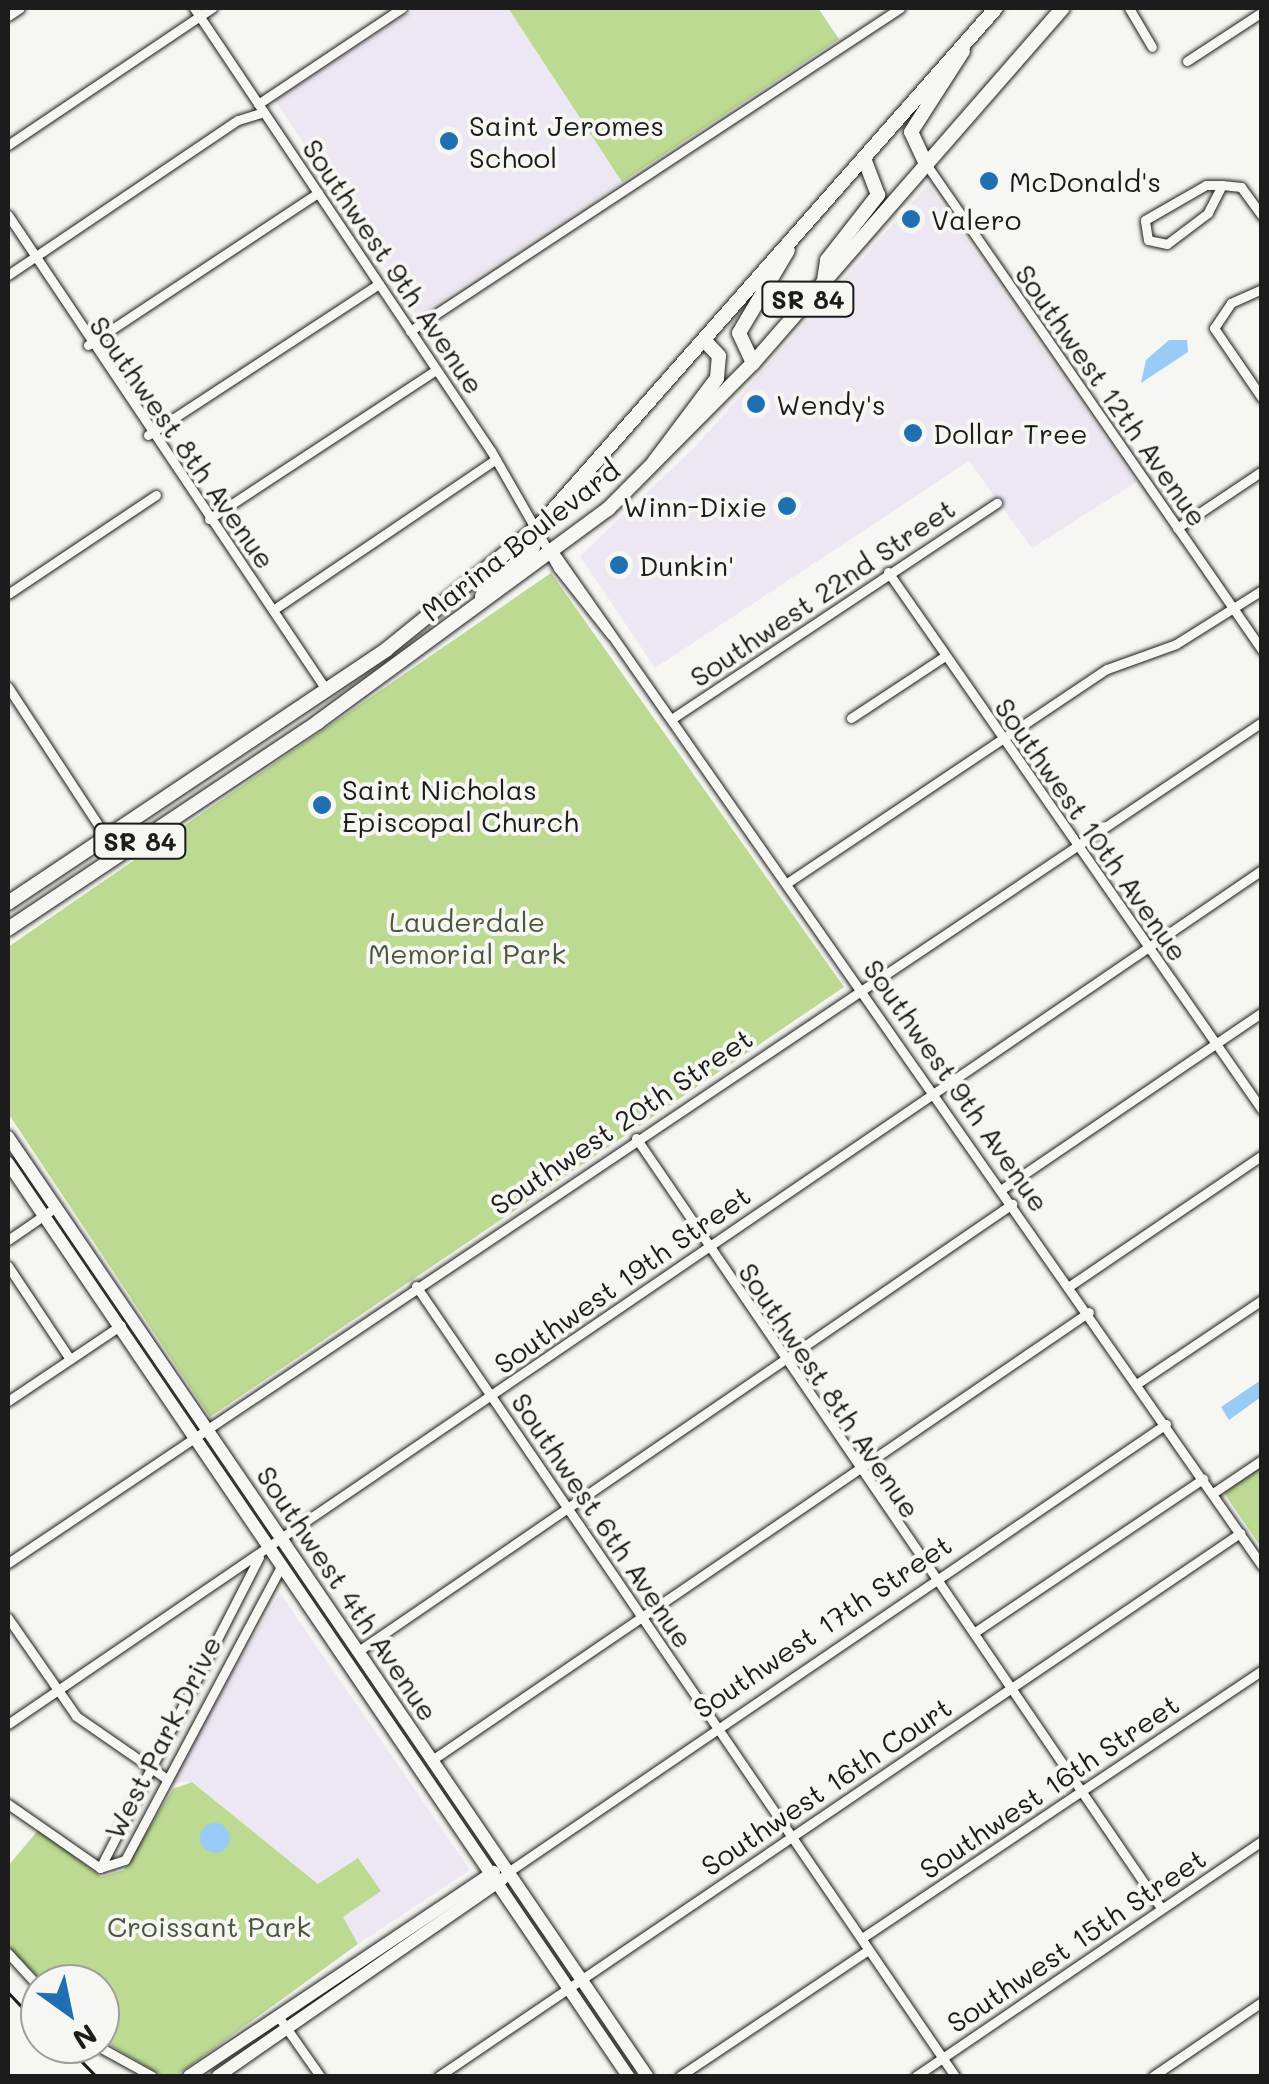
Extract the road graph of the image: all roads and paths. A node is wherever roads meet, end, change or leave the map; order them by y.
1 (20, 8) edge
2 (212, 8) edge
3 (402, 8) edge
4 (897, 8) edge
5 (996, 8) edge
6 (1062, 8) edge
7 (1128, 8) edge
8 (197, 12) edge
9 (1262, 12) edge
10 (1138, 13) edge
11 (8, 16) edge
12 (966, 41) junction
13 (1152, 47) dead end
14 (1187, 61) dead end
15 (261, 108) junction
16 (8, 145) edge
17 (864, 159) junction
18 (926, 164) junction
19 (1222, 185) junction
20 (318, 193) junction
21 (8, 215) edge
22 (1262, 216) edge
23 (790, 244) junction
24 (32, 258) junction
25 (8, 275) edge
26 (824, 280) junction
27 (379, 284) junction
28 (1262, 289) edge
29 (410, 330) junction
30 (705, 341) junction
31 (88, 345) junction
32 (752, 363) junction
33 (436, 370) junction
34 (1262, 398) edge
35 (148, 435) junction
36 (496, 459) junction
37 (653, 467) junction
38 (1262, 471) edge
39 (156, 495) dead end
40 (996, 503) dead end
41 (209, 519) junction
42 (539, 526) junction
43 (1178, 528) junction
44 (553, 552) junction
45 (888, 572) junction
46 (1262, 590) edge
47 (8, 594) edge
48 (476, 605) junction
49 (273, 610) junction
50 (1232, 610) junction
51 (1262, 650) edge
52 (945, 656) junction
53 (8, 687) edge
54 (327, 691) junction
55 (673, 718) junction
56 (851, 718) dead end
57 (318, 722) junction
58 (1262, 722) edge
59 (1002, 739) junction
60 (106, 837) junction
61 (1076, 848) junction
62 (1262, 870) edge
63 (787, 882) junction
64 (8, 903) edge
65 (8, 929) edge
66 (1147, 948) junction
67 (862, 990) junction
68 (1262, 1012) edge
69 (1215, 1044) junction
70 (935, 1092) junction
71 (1262, 1110) edge
72 (8, 1137) edge
73 (636, 1138) junction
74 (1262, 1156) edge
75 (8, 1163) edge
76 (1002, 1189) junction
77 (1012, 1204) junction
78 (50, 1212) junction
79 (8, 1240) edge
80 (709, 1246) junction
81 (8, 1266) edge
82 (1072, 1285) junction
83 (416, 1286) junction
84 (1262, 1300) edge
85 (1089, 1312) junction
86 (131, 1318) junction
87 (118, 1326) junction
88 (70, 1359) junction
89 (783, 1361) junction
90 (1138, 1383) junction
91 (492, 1397) junction
92 (8, 1401) edge
93 (1166, 1424) junction
94 (201, 1432) junction
95 (1262, 1460) edge
96 (856, 1471) junction
97 (1203, 1479) junction
98 (1213, 1494) junction
99 (566, 1508) junction
100 (1240, 1533) junction
101 (282, 1540) junction
102 (265, 1551) junction
103 (8, 1563) edge
104 (281, 1566) junction
105 (1262, 1566) edge
106 (934, 1580) junction
107 (8, 1618) edge
108 (642, 1618) junction
109 (975, 1632) junction
110 (352, 1655) junction
111 (1262, 1670) edge
112 (1012, 1686) junction
113 (57, 1690) junction
114 (8, 1724) edge
115 (716, 1727) junction
116 (432, 1760) junction
117 (150, 1770) junction
118 (164, 1777) junction
119 (1082, 1791) junction
120 (8, 1804) edge
121 (790, 1838) junction
122 (1262, 1841) edge
123 (100, 1868) junction
124 (489, 1872) junction
125 (508, 1872) junction
126 (498, 1886) junction
127 (1161, 1908) junction
128 (862, 1938) junction
129 (868, 1950) junction
130 (582, 1981) junction
131 (570, 1989) junction
132 (1262, 2002) edge
133 (278, 2016) junction
134 (288, 2029) junction
135 (120, 2058) edge
136 (942, 2058) junction
137 (152, 2076) edge
138 (189, 2076) edge
139 (218, 2076) edge
140 (320, 2076) edge
141 (439, 2076) edge
142 (628, 2076) edge
143 (647, 2076) edge
144 (680, 2076) edge
145 (916, 2076) edge
146 (955, 2076) edge
147 (1152, 2076) edge

1 - 11 street
2 - 8 street
3 - 15 street
4 - 29 street
5 - 12 main road, Marina Boulevard / SR 84
6 - 18 main road, Marina Boulevard / SR 84
7 - 10 street
8 - 15 street, Southwest 9th Avenue
8 - 16 street
9 - 14 street
10 - 13 street
12 - 17 main road, Marina Boulevard / SR 84
12 - 18 main road
15 - 20 street, Southwest 9th Avenue
15 - 24 street
17 - 23 main road, Marina Boulevard / SR 84
17 - 26 main road
18 - 26 main road, Marina Boulevard / SR 84
18 - 43 street, Southwest 12th Avenue
19 - 19 street
19 - 22 street
20 - 27 street, Southwest 9th Avenue
20 - 31 street
21 - 24 street, Southwest 8th Avenue
23 - 30 main road, Marina Boulevard / SR 84
23 - 32 main road
24 - 25 street
24 - 31 street, Southwest 8th Avenue
26 - 32 main road, Marina Boulevard / SR 84
27 - 29 street, Southwest 9th Avenue
27 - 35 street
28 - 34 street
29 - 33 street, Southwest 9th Avenue
30 - 37 main road
30 - 42 main road, Marina Boulevard / SR 84
31 - 35 street, Southwest 8th Avenue
32 - 37 main road, Marina Boulevard / SR 84
33 - 36 street, Southwest 9th Avenue
33 - 41 street
35 - 41 street, Southwest 8th Avenue
36 - 42 street, Southwest 9th Avenue
36 - 49 street
37 - 44 main road, Marina Boulevard / SR 84
38 - 43 street
39 - 47 street
40 - 45 street, Southwest 22nd Street
41 - 49 street, Southwest 8th Avenue
42 - 44 street, Southwest 9th Avenue
42 - 48 main road
42 - 54 main road, Marina Boulevard / SR 84
43 - 50 street, Southwest 12th Avenue
44 - 48 main road, Marina Boulevard / SR 84
44 - 55 street, Southwest 9th Avenue
45 - 52 street, Southwest 10th Avenue
45 - 55 street, Southwest 22nd Street
46 - 50 street
48 - 57 main road, Marina Boulevard / SR 84
49 - 54 street, Southwest 8th Avenue
50 - 51 street, Southwest 12th Avenue
50 - 59 street
52 - 56 street
52 - 59 street, Southwest 10th Avenue
53 - 60 street
54 - 57 main road
54 - 60 main road, Marina Boulevard / SR 84
55 - 63 street, Southwest 9th Avenue
57 - 65 main road, Marina Boulevard / SR 84
58 - 61 street, Southwest 20th Street
59 - 61 street, Southwest 10th Avenue
59 - 63 street
60 - 64 main road, Marina Boulevard / SR 84
61 - 66 street, Southwest 10th Avenue
61 - 67 street, Southwest 20th Street
62 - 66 street, Southwest 19th Street
63 - 67 street, Southwest 9th Avenue
66 - 69 street, Southwest 10th Avenue
66 - 70 street, Southwest 19th Street
67 - 70 street, Southwest 9th Avenue
67 - 73 street, Southwest 20th Street
68 - 69 street
69 - 71 street, Southwest 10th Avenue
69 - 76 street
70 - 76 street, Southwest 9th Avenue
70 - 80 street, Southwest 19th Street
72 - 78 main road, Southwest 4th Avenue
73 - 80 street, Southwest 8th Avenue
73 - 83 street, Southwest 20th Street
74 - 82 street
75 - 78 main road, Southwest 4th Avenue
76 - 77 street, Southwest 9th Avenue
77 - 82 street, Southwest 9th Avenue
77 - 89 street
78 - 79 street
78 - 86 main road, Southwest 4th Avenue
78 - 87 main road, Southwest 4th Avenue
80 - 89 street, Southwest 8th Avenue
80 - 91 street, Southwest 19th Street
81 - 88 street
82 - 85 street, Southwest 9th Avenue
83 - 91 street, Southwest 6th Avenue
83 - 94 street, Southwest 20th Street
84 - 90 street
85 - 90 street, Southwest 9th Avenue
85 - 96 street
86 - 87 street
86 - 94 main road, Southwest 4th Avenue
87 - 88 street
87 - 94 main road, Southwest 4th Avenue
88 - 92 street
89 - 96 street, Southwest 8th Avenue
89 - 99 street
90 - 93 street, Southwest 9th Avenue
91 - 99 street, Southwest 6th Avenue
91 - 101 street, Southwest 19th Street
93 - 97 street, Southwest 9th Avenue
93 - 106 street, Southwest 17th Street
94 - 101 main road, Southwest 4th Avenue
94 - 102 main road, Southwest 4th Avenue
94 - 103 street, Southwest 20th Street
95 - 98 street
96 - 106 street, Southwest 8th Avenue
96 - 108 street
97 - 98 street, Southwest 9th Avenue
97 - 109 street
98 - 100 street, Southwest 9th Avenue
99 - 108 street, Southwest 6th Avenue
99 - 110 street
100 - 105 street, Southwest 9th Avenue
100 - 112 street, Southwest 16th Court
101 - 102 street, Southwest 19th Street
101 - 110 main road, Southwest 4th Avenue
102 - 104 main road, Southwest 4th Avenue
102 - 113 street, Southwest 19th Street
102 - 117 street, West Park Drive
104 - 110 main road, Southwest 4th Avenue
104 - 118 street, West Park Drive
106 - 109 street, Southwest 8th Avenue
106 - 115 street, Southwest 17th Street
107 - 113 street
108 - 115 street, Southwest 6th Avenue
108 - 116 street
109 - 112 street, Southwest 8th Avenue
110 - 116 main road, Southwest 4th Avenue
110 - 124 main road, Southwest 4th Avenue
111 - 119 street, Southwest 16th Street
112 - 119 street, Southwest 8th Avenue
112 - 121 street, Southwest 16th Court
113 - 114 street, Southwest 19th Street
113 - 117 street
115 - 121 street, Southwest 6th Avenue
115 - 125 street, Southwest 17th Street
116 - 125 main road, Southwest 4th Avenue
117 - 118 street
117 - 123 street, West Park Drive
118 - 123 street, West Park Drive
119 - 127 street, Southwest 8th Avenue
119 - 128 street, Southwest 16th Street
120 - 123 street
121 - 128 street, Southwest 6th Avenue
121 - 130 street, Southwest 16th Court
122 - 127 street, Southwest 15th Street
124 - 125 main road
124 - 126 main road, Southwest 4th Avenue
124 - 133 main road
125 - 126 main road, Southwest 17th Street
125 - 130 main road, Southwest 4th Avenue
126 - 131 main road, Southwest 4th Avenue
126 - 134 main road, Southwest 17th Street
127 - 136 street, Southwest 15th Street
128 - 129 street, Southwest 6th Avenue
129 - 136 street, Southwest 6th Avenue
129 - 144 street
130 - 131 street, Southwest 16th Court
130 - 143 main road, Southwest 4th Avenue
131 - 141 street, Southwest 16th Court
131 - 142 main road, Southwest 4th Avenue
132 - 147 street
133 - 134 street
133 - 138 main road
134 - 139 main road, Southwest 17th Street
134 - 140 street
135 - 137 street
136 - 145 street, Southwest 15th Street
136 - 146 street, Southwest 6th Avenue

